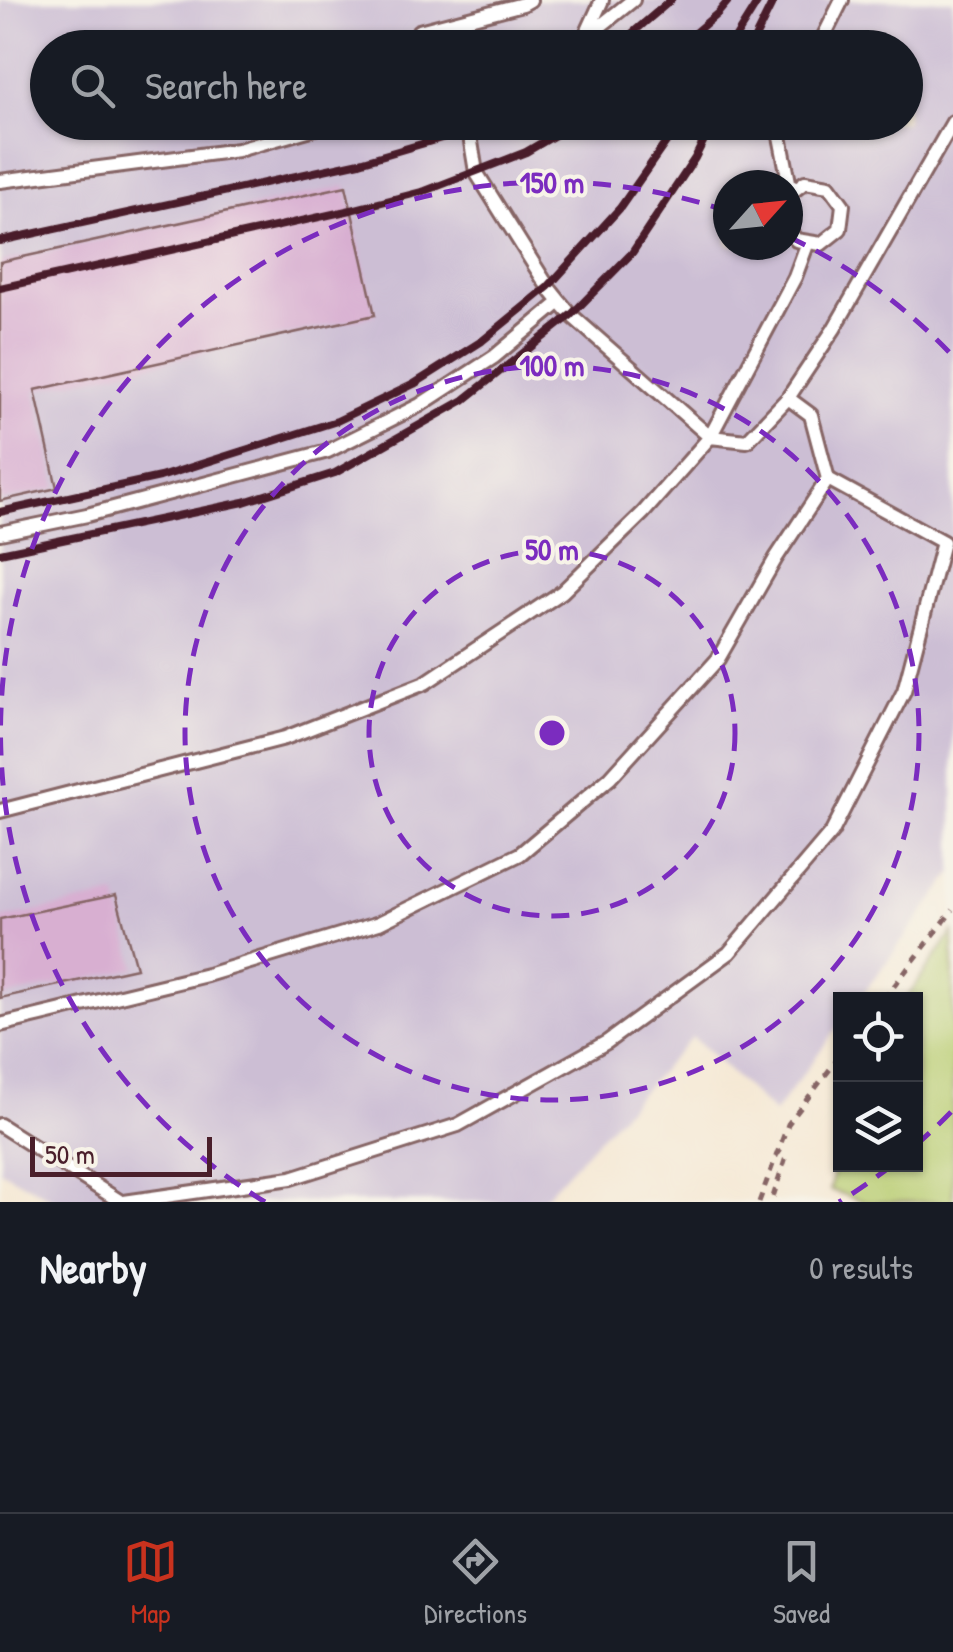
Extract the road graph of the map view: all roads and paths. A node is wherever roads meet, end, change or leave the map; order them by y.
1 (530, 0) edge
2 (602, 0) edge
3 (634, 0) edge
4 (842, 0) edge
5 (424, 30) edge
6 (589, 30) edge
7 (596, 30) edge
8 (827, 30) edge
9 (953, 122) edge
10 (273, 140) edge
11 (471, 140) edge
12 (781, 140) edge
13 (786, 170) edge
14 (0, 181) edge
15 (803, 183) edge
16 (803, 241) edge
17 (808, 242) junction
18 (560, 302) junction
19 (788, 398) junction
20 (710, 437) junction
21 (828, 479) junction
22 (0, 534) edge
23 (0, 811) edge
24 (953, 910) edge
25 (890, 992) edge
26 (0, 1026) edge
27 (833, 1065) edge
28 (0, 1125) edge
29 (778, 1151) junction
30 (773, 1196) dead end
31 (123, 1202) edge
32 (759, 1202) edge

1 - 5 lane
2 - 6 lane
3 - 7 lane
4 - 8 lane
9 - 19 lane
10 - 14 lane
11 - 18 lane
12 - 13 lane
15 - 17 lane
16 - 17 lane
17 - 20 lane
18 - 20 lane
18 - 22 lane
19 - 20 lane
19 - 21 lane
20 - 23 lane
21 - 26 lane
21 - 31 lane
24 - 25 path
27 - 29 path
28 - 31 lane
29 - 30 path
29 - 32 path

